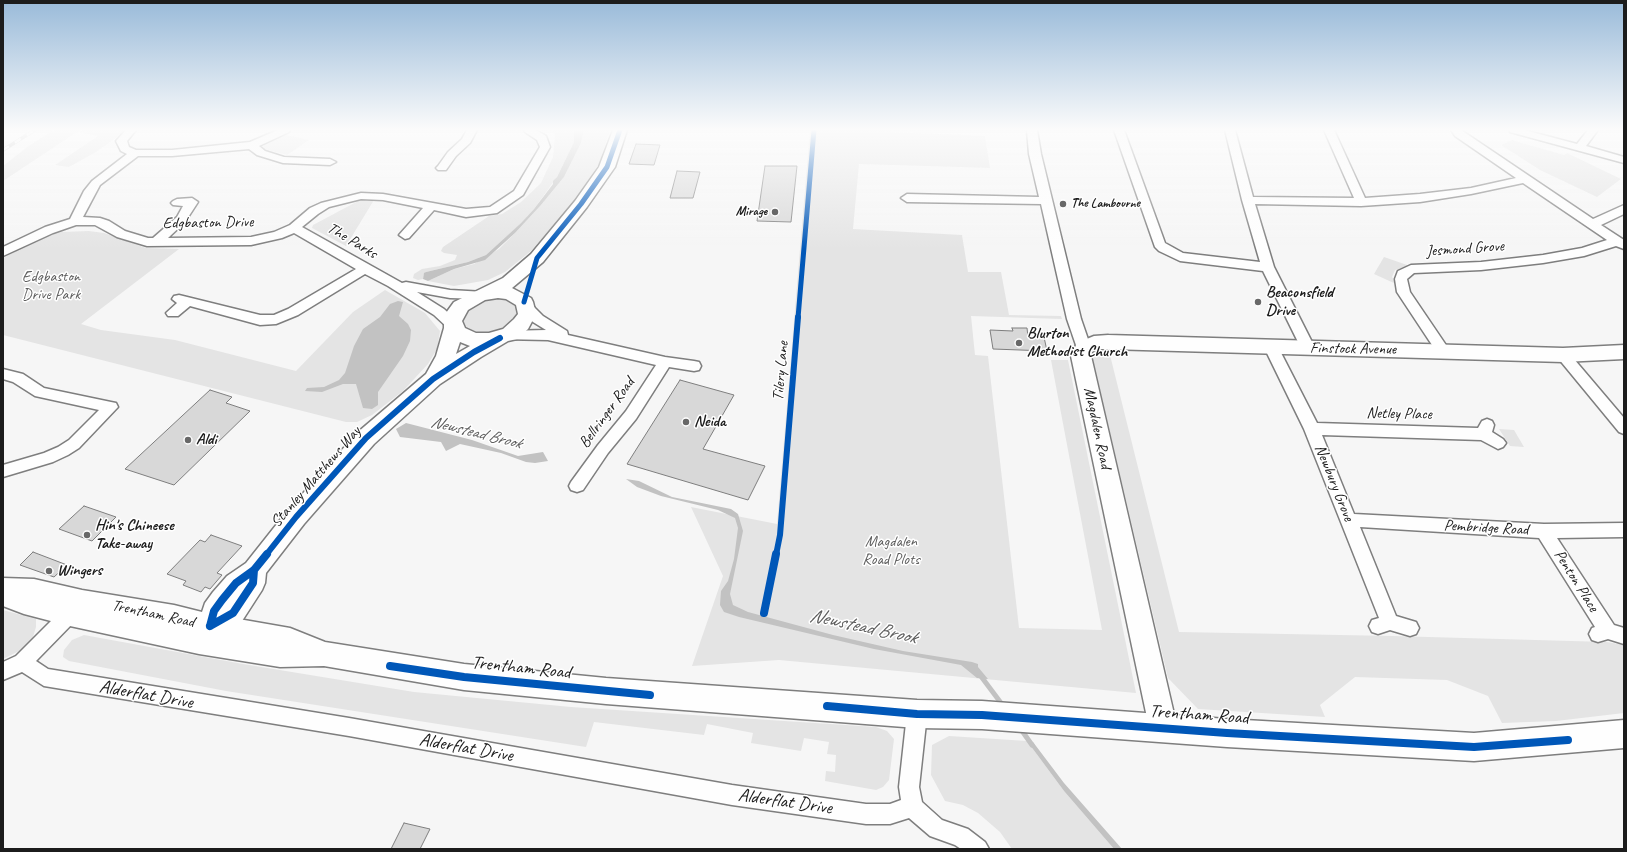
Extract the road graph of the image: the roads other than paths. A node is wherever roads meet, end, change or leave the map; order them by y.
1 (113, 170) edge
2 (532, 170) edge
3 (605, 170) edge
4 (1039, 170) edge
5 (1133, 170) edge
6 (1240, 170) edge
7 (1346, 170) edge
8 (1511, 170) edge
9 (1525, 179) junction
10 (907, 197) dead end
11 (1248, 200) junction
12 (1047, 201) junction
13 (1360, 202) junction
14 (177, 203) dead end
15 (431, 207) junction
16 (1624, 209) edge
17 (75, 221) junction
18 (1593, 224) junction
19 (294, 228) junction
20 (404, 235) dead end
21 (157, 241) junction
22 (1621, 243) edge
23 (3, 252) edge
24 (537, 258) junction
25 (1268, 267) junction
26 (365, 269) junction
27 (393, 283) junction
28 (484, 294) junction
29 (525, 304) junction
30 (173, 313) dead end
31 (453, 326) junction
32 (502, 337) junction
33 (570, 338) junction
34 (1271, 347) junction
35 (1084, 348) junction
36 (1308, 348) junction
37 (1443, 351) junction
38 (1624, 352) edge
39 (1563, 355) junction
40 (665, 362) junction
41 (694, 366) dead end
42 (3, 374) edge
43 (433, 379) junction
44 (1624, 428) edge
45 (1312, 429) junction
46 (1498, 443) dead end
47 (3, 471) edge
48 (577, 486) dead end
49 (1349, 520) junction
50 (1624, 530) edge
51 (1544, 531) junction
52 (3, 589) edge
53 (3, 594) edge
54 (70, 614) junction
55 (1410, 628) dead end
56 (204, 634) junction
57 (1610, 634) edge
58 (23, 662) junction
59 (3, 671) edge
60 (917, 714) junction
61 (1163, 727) junction
62 (1624, 734) edge
63 (913, 807) junction
64 (978, 849) edge

1 - 17 street
2 - 15 street, Edgbaston Drive
3 - 24 main road
4 - 12 street, Magdalen Road
5 - 25 street
6 - 11 street
7 - 13 street
8 - 9 street
9 - 13 street
9 - 18 street
10 - 12 street
11 - 13 street
11 - 25 street
12 - 35 street, Magdalen Road
14 - 21 street
15 - 19 street, Edgbaston Drive
15 - 20 street
16 - 18 street
17 - 21 street, Edgbaston Drive
17 - 23 street, Edgbaston Drive
18 - 22 street
19 - 21 street, Edgbaston Drive
19 - 26 street, The Parks
22 - 37 street, Jesmond Grove
24 - 28 main road
24 - 29 main road
25 - 36 street
26 - 27 street, The Parks
26 - 30 street
27 - 28 street, The Parks
27 - 31 street, The Parks
28 - 29 main road
28 - 31 main road
29 - 32 main road
29 - 33 street, Bellringer Road
31 - 32 main road
31 - 43 main road, Stanley Matthews Way
32 - 33 street, Bellringer Road
32 - 43 main road, Stanley Matthews Way
33 - 40 street, Bellringer Road
34 - 35 main road, Finstock Avenue
34 - 36 main road, Finstock Avenue
34 - 45 street, Newbury Grove
35 - 61 main road, Magdalen Road
36 - 37 main road, Finstock Avenue
37 - 39 main road, Finstock Avenue
38 - 39 main road, Finstock Avenue
39 - 44 street
40 - 41 street, Bellringer Road
40 - 48 street, Bellringer Road
42 - 47 street
43 - 56 main road, Stanley Matthews Way
45 - 46 street, Netley Place
45 - 49 street, Newbury Grove
49 - 51 street, Pembridge Road
49 - 55 street, Newbury Grove
50 - 51 street, Pembridge Road
51 - 57 street, Penton Place
52 - 56 main road, Trentham Road
53 - 54 main road, Trentham Road
54 - 56 main road, Trentham Road
54 - 58 street
56 - 60 main road, Trentham Road
58 - 59 street
58 - 63 street, Alderflat Drive
60 - 61 main road, Trentham Road
60 - 63 street
61 - 62 main road, Trentham Road
63 - 64 street

